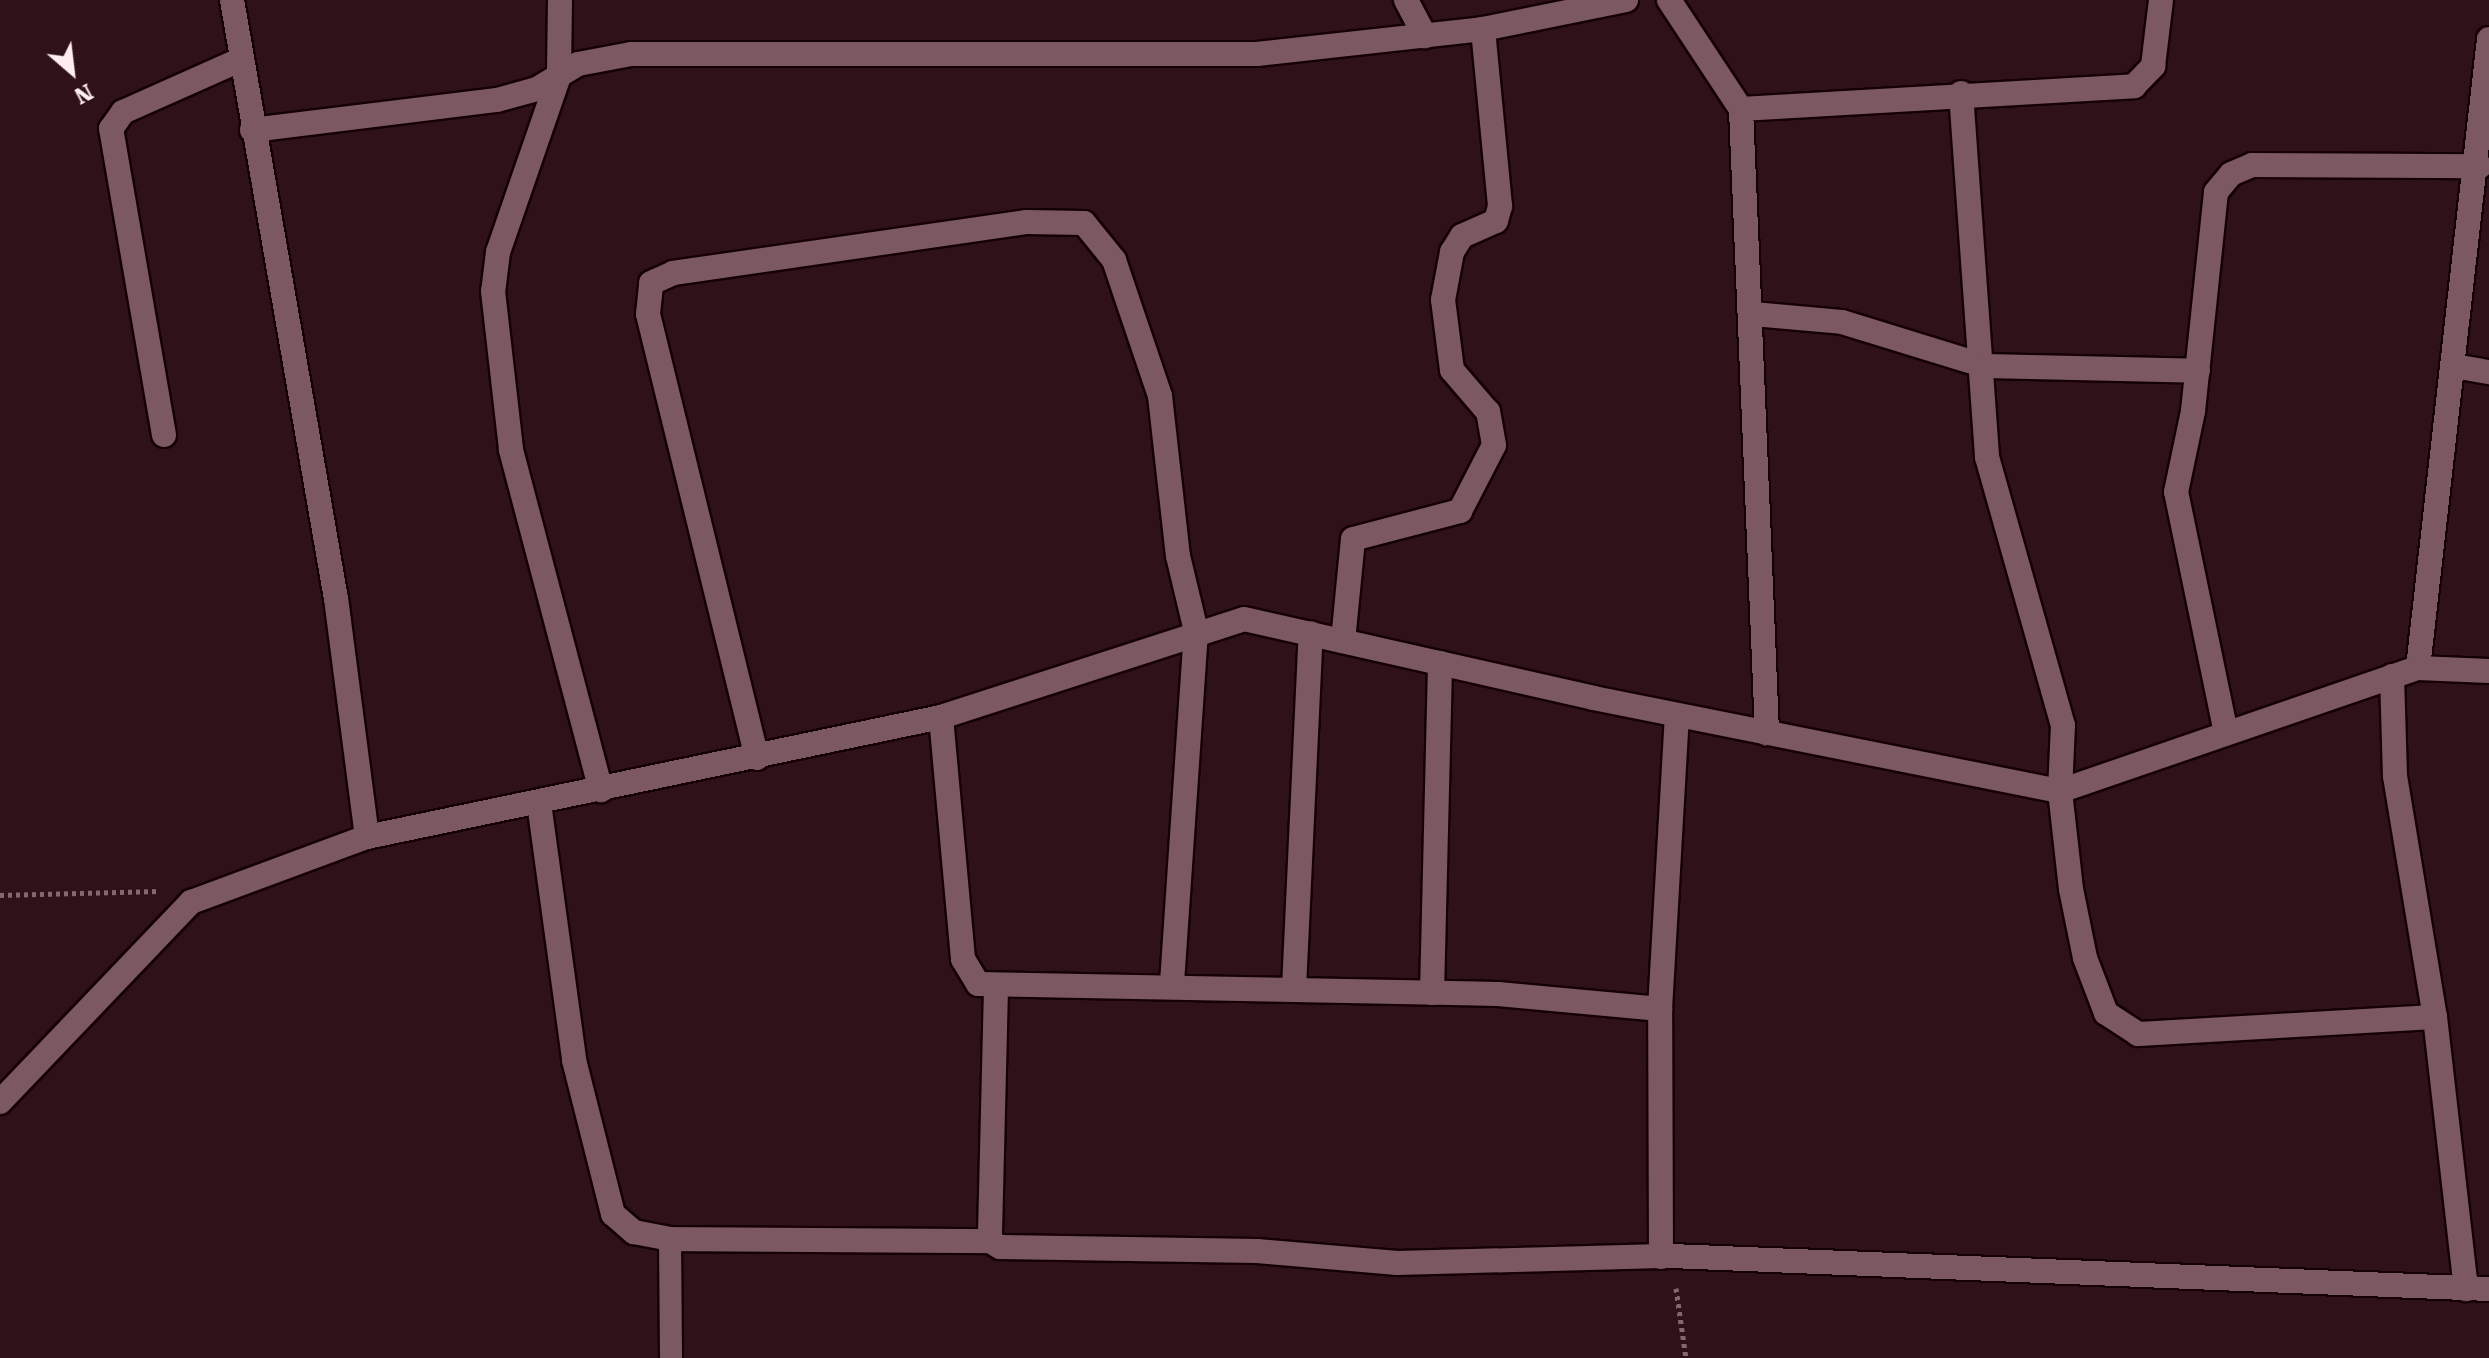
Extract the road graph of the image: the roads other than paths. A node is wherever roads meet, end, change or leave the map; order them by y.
1 (232, 0) edge
2 (560, 0) edge
3 (1406, 0) edge
4 (1626, 0) edge
5 (1669, 0) edge
6 (2161, 0) edge
7 (1483, 29) junction
8 (1425, 36) junction
9 (2489, 39) edge
10 (240, 60) junction
11 (559, 76) junction
12 (1961, 93) junction
13 (1741, 109) junction
14 (252, 130) junction
15 (2480, 166) junction
16 (1753, 314) junction
17 (1985, 366) junction
18 (2454, 366) junction
19 (2198, 371) junction
20 (2489, 372) edge
21 (164, 435) dead end
22 (1196, 631) junction
23 (1311, 633) junction
24 (1343, 641) junction
25 (1440, 663) junction
26 (2418, 668) junction
27 (2489, 671) edge
28 (2392, 676) junction
29 (1677, 716) junction
30 (941, 717) junction
31 (1767, 733) junction
32 (2226, 733) junction
33 (757, 758) junction
34 (601, 790) junction
35 (2060, 791) junction
36 (539, 803) junction
37 (367, 837) junction
38 (1172, 985) junction
39 (996, 988) junction
40 (1294, 988) junction
41 (1432, 993) junction
42 (1660, 1009) junction
43 (2435, 1017) junction
44 (0, 1102) edge
45 (670, 1239) junction
46 (990, 1241) junction
47 (1666, 1256) junction
48 (2478, 1289) edge
49 (671, 1358) edge

1 - 10 street
2 - 11 street
3 - 8 street
4 - 7 street
5 - 13 street
6 - 12 street
7 - 8 street
7 - 24 street
8 - 11 street
9 - 15 street
10 - 14 street
10 - 21 street
11 - 14 street
11 - 34 street
12 - 13 street
12 - 17 street
13 - 16 street
14 - 37 street
15 - 18 street
15 - 19 street
16 - 17 street
16 - 31 street
17 - 19 street
17 - 35 street
18 - 20 street
18 - 26 street
19 - 32 street
22 - 23 street
22 - 30 street
22 - 33 street
22 - 38 street
23 - 24 street
23 - 40 street
24 - 25 street
25 - 29 street
25 - 41 street
26 - 27 street
26 - 28 street
28 - 32 street
28 - 43 street
29 - 31 street
29 - 42 street
30 - 33 street
30 - 39 street
31 - 35 street
32 - 35 street
33 - 34 street
34 - 36 street
35 - 43 street
36 - 37 street
36 - 45 street
37 - 44 street
38 - 39 street
38 - 40 street
39 - 46 street
40 - 41 street
41 - 42 street
42 - 47 street
43 - 48 street
45 - 46 street
45 - 49 lane
46 - 47 street
47 - 48 street

